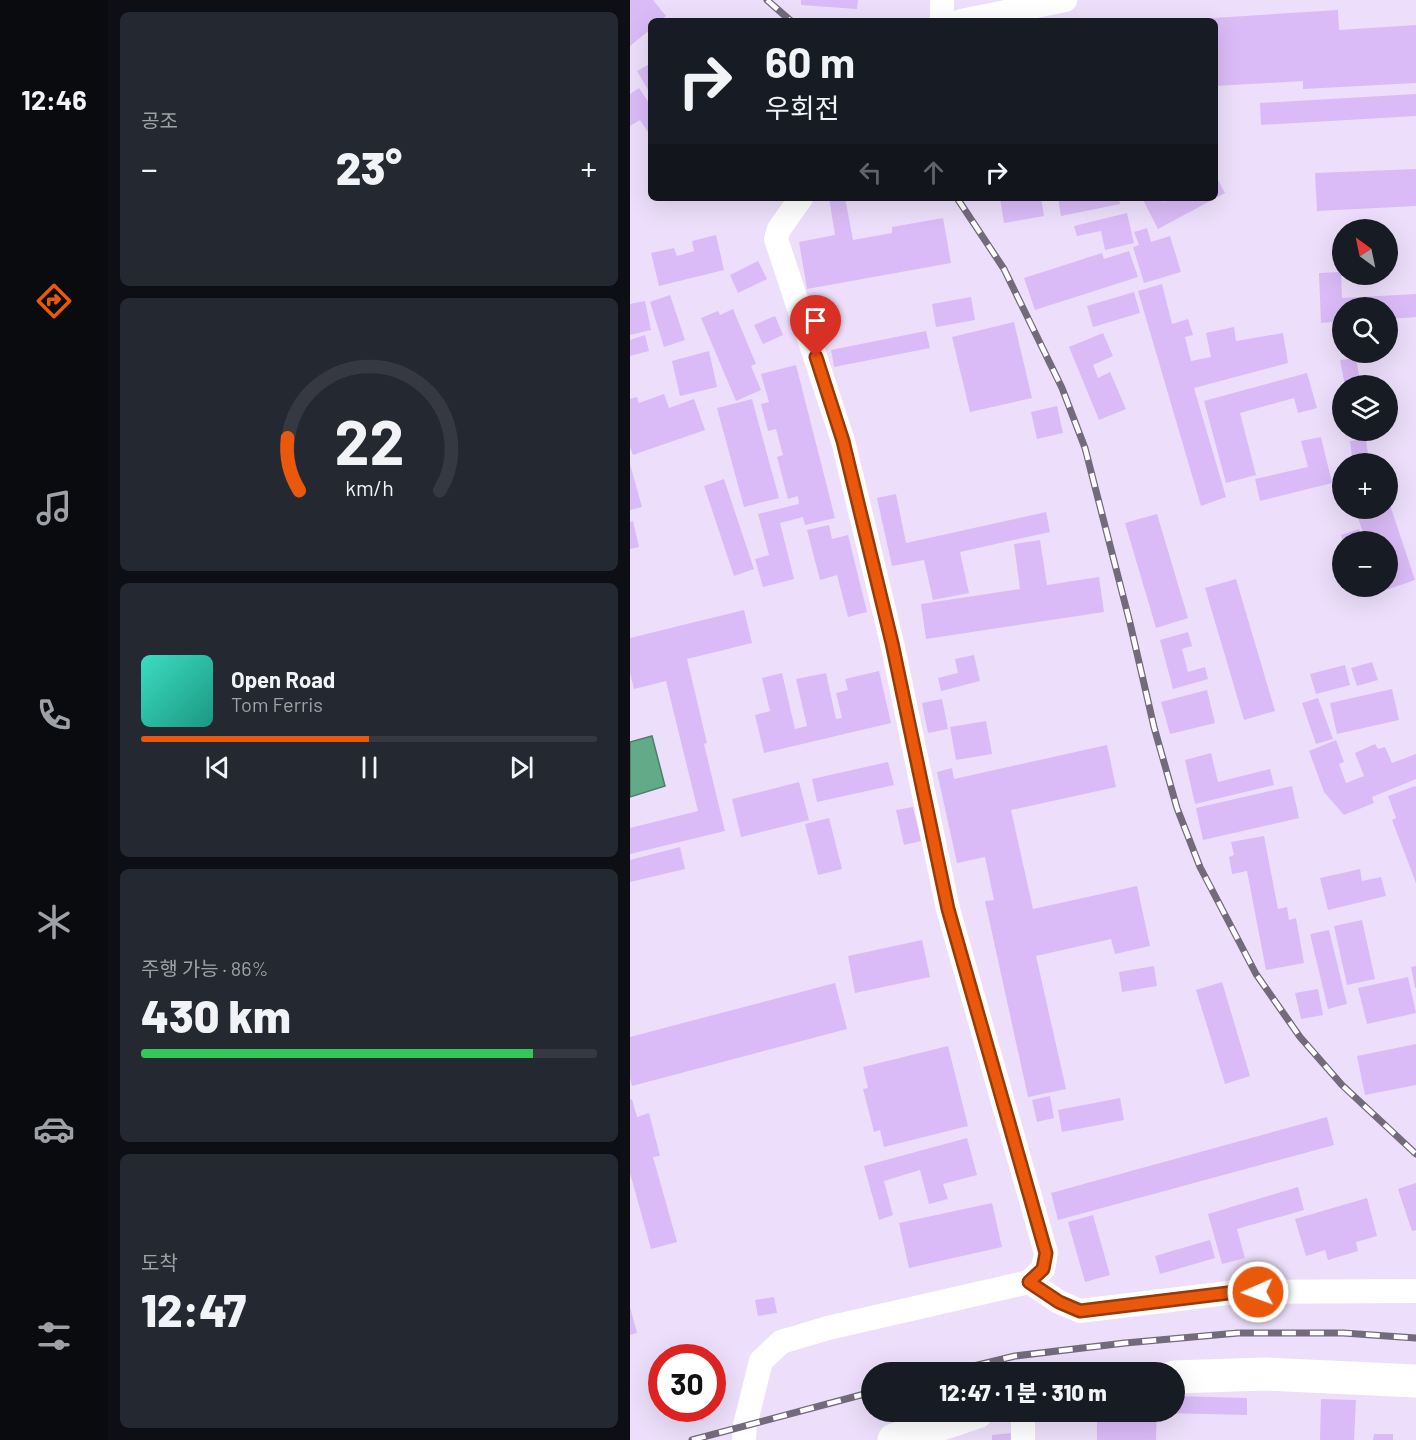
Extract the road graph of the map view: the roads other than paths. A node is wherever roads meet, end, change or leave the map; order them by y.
1 (942, 0) edge
2 (1065, 0) edge
3 (942, 18) edge
4 (977, 18) edge
5 (799, 201) edge
6 (1029, 1282) junction
7 (1416, 1291) edge
8 (1185, 1377) edge
9 (1416, 1381) edge
10 (947, 1422) edge
11 (1023, 1422) edge
12 (744, 1440) edge
13 (894, 1440) edge
14 (1023, 1440) edge

1 - 3 street
2 - 4 street
5 - 6 street
6 - 7 street
6 - 12 street
8 - 9 street
10 - 13 street
11 - 14 street

